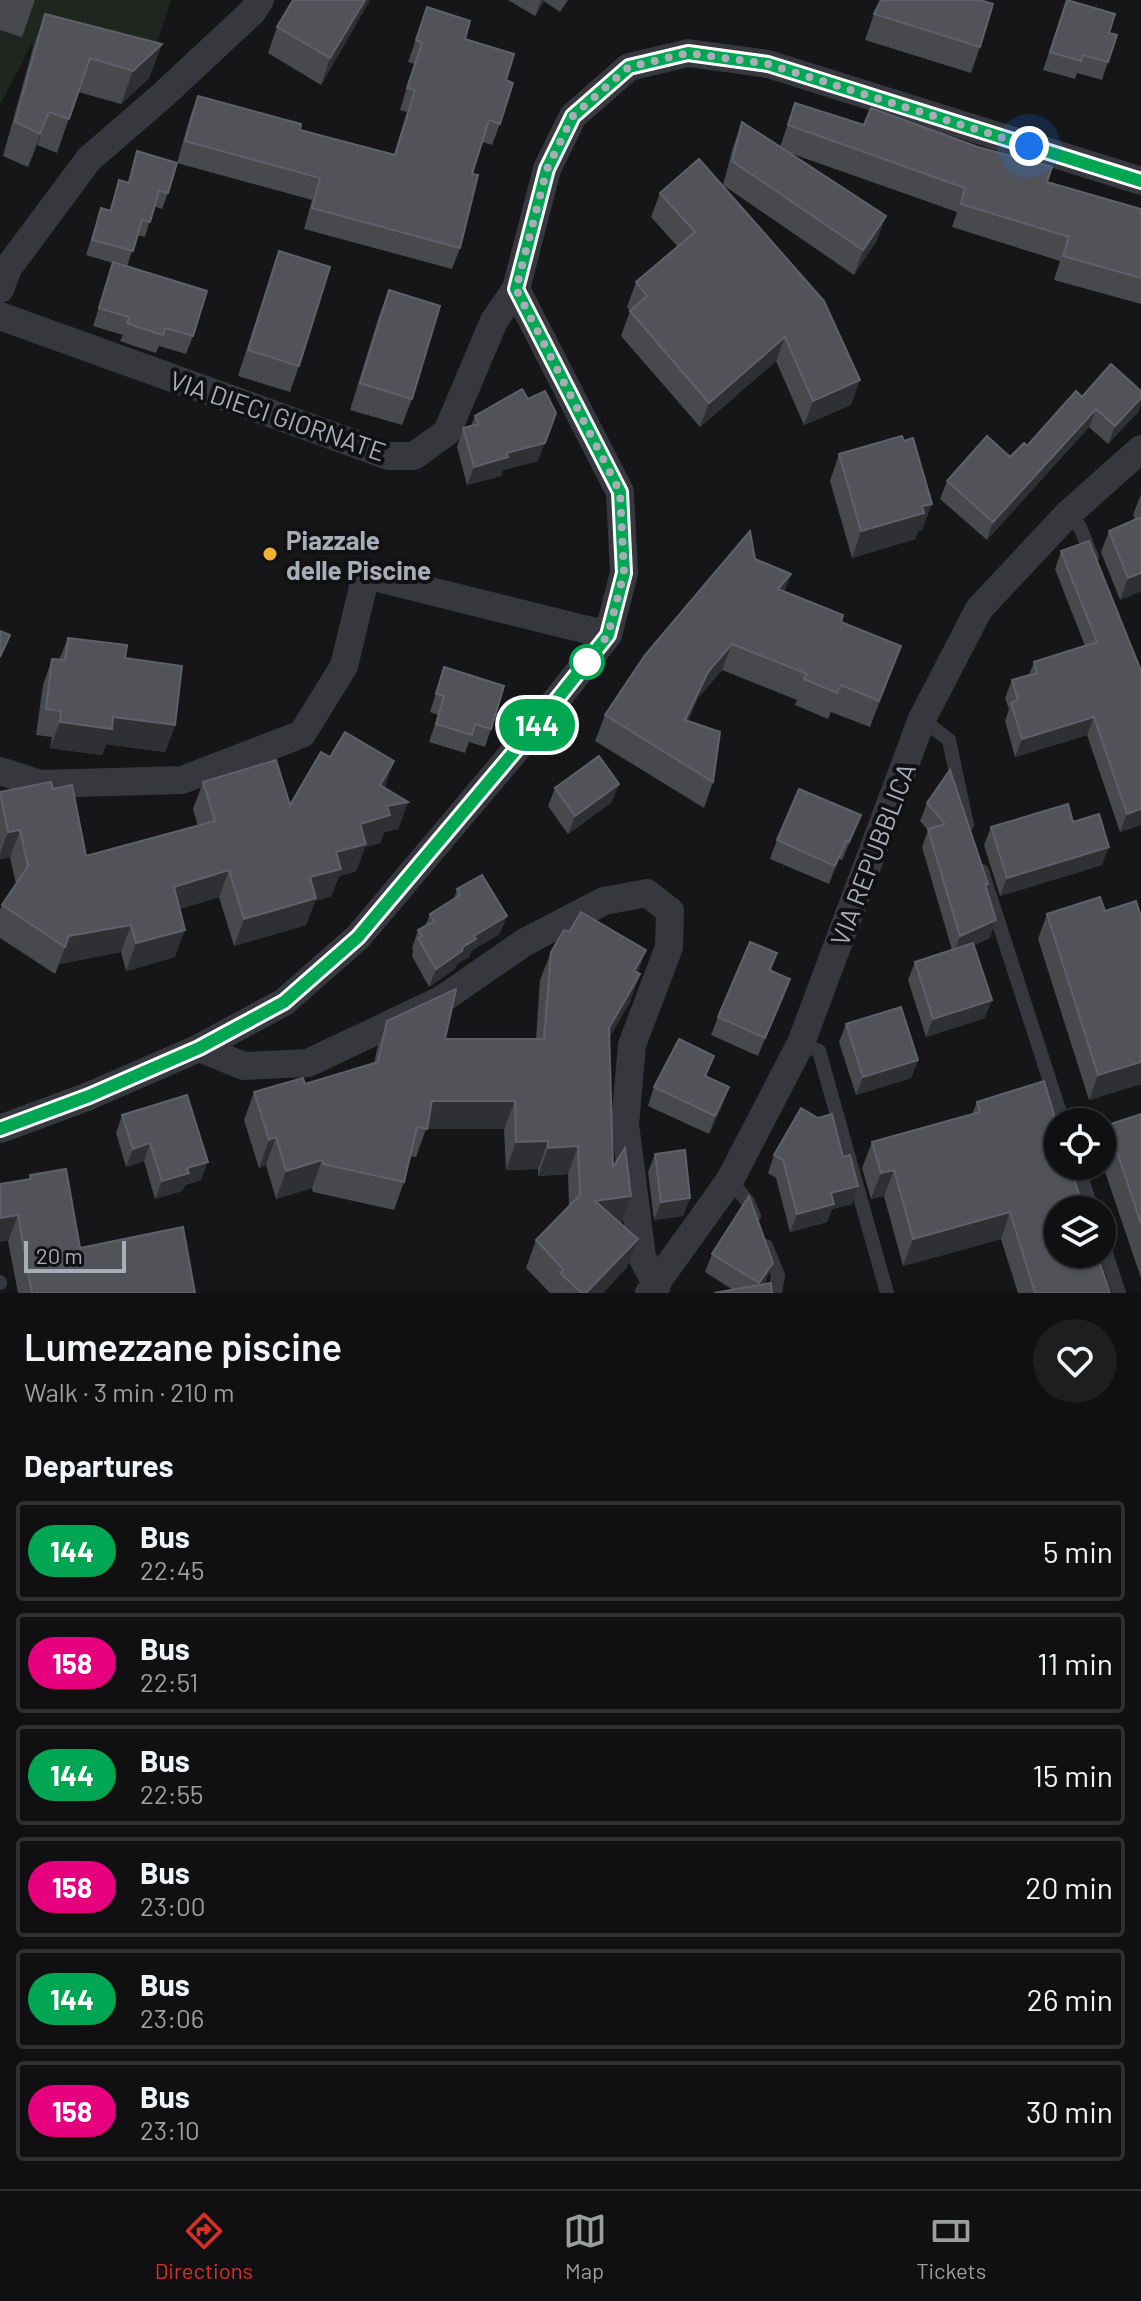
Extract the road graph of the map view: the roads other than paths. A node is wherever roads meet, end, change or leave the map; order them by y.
1 (260, 0) edge
2 (1141, 181) edge
3 (0, 289) edge
4 (516, 289) junction
5 (0, 316) edge
6 (1141, 449) edge
7 (1068, 514) junction
8 (1096, 569) edge
9 (608, 635) junction
10 (922, 719) junction
11 (0, 771) edge
12 (970, 834) edge
13 (975, 850) edge
14 (801, 1043) junction
15 (199, 1048) junction
16 (1058, 1108) edge
17 (0, 1129) edge
18 (730, 1180) junction
19 (1111, 1268) edge
20 (653, 1289) edge
21 (775, 1293) edge
22 (887, 1293) edge
23 (1119, 1293) edge

1 - 3 street
2 - 4 street, VIA DIECI GIORNATE
4 - 5 street, VIA DIECI GIORNATE
4 - 9 street
6 - 7 street, VIA REPUBBLICA
7 - 8 lane
7 - 10 street, VIA REPUBBLICA
9 - 11 street
9 - 15 street
10 - 12 lane
10 - 14 street, VIA REPUBBLICA
13 - 16 lane
14 - 18 street, VIA REPUBBLICA
14 - 22 lane
15 - 17 street
15 - 20 street
18 - 20 street, VIA REPUBBLICA
18 - 21 lane
19 - 23 lane

